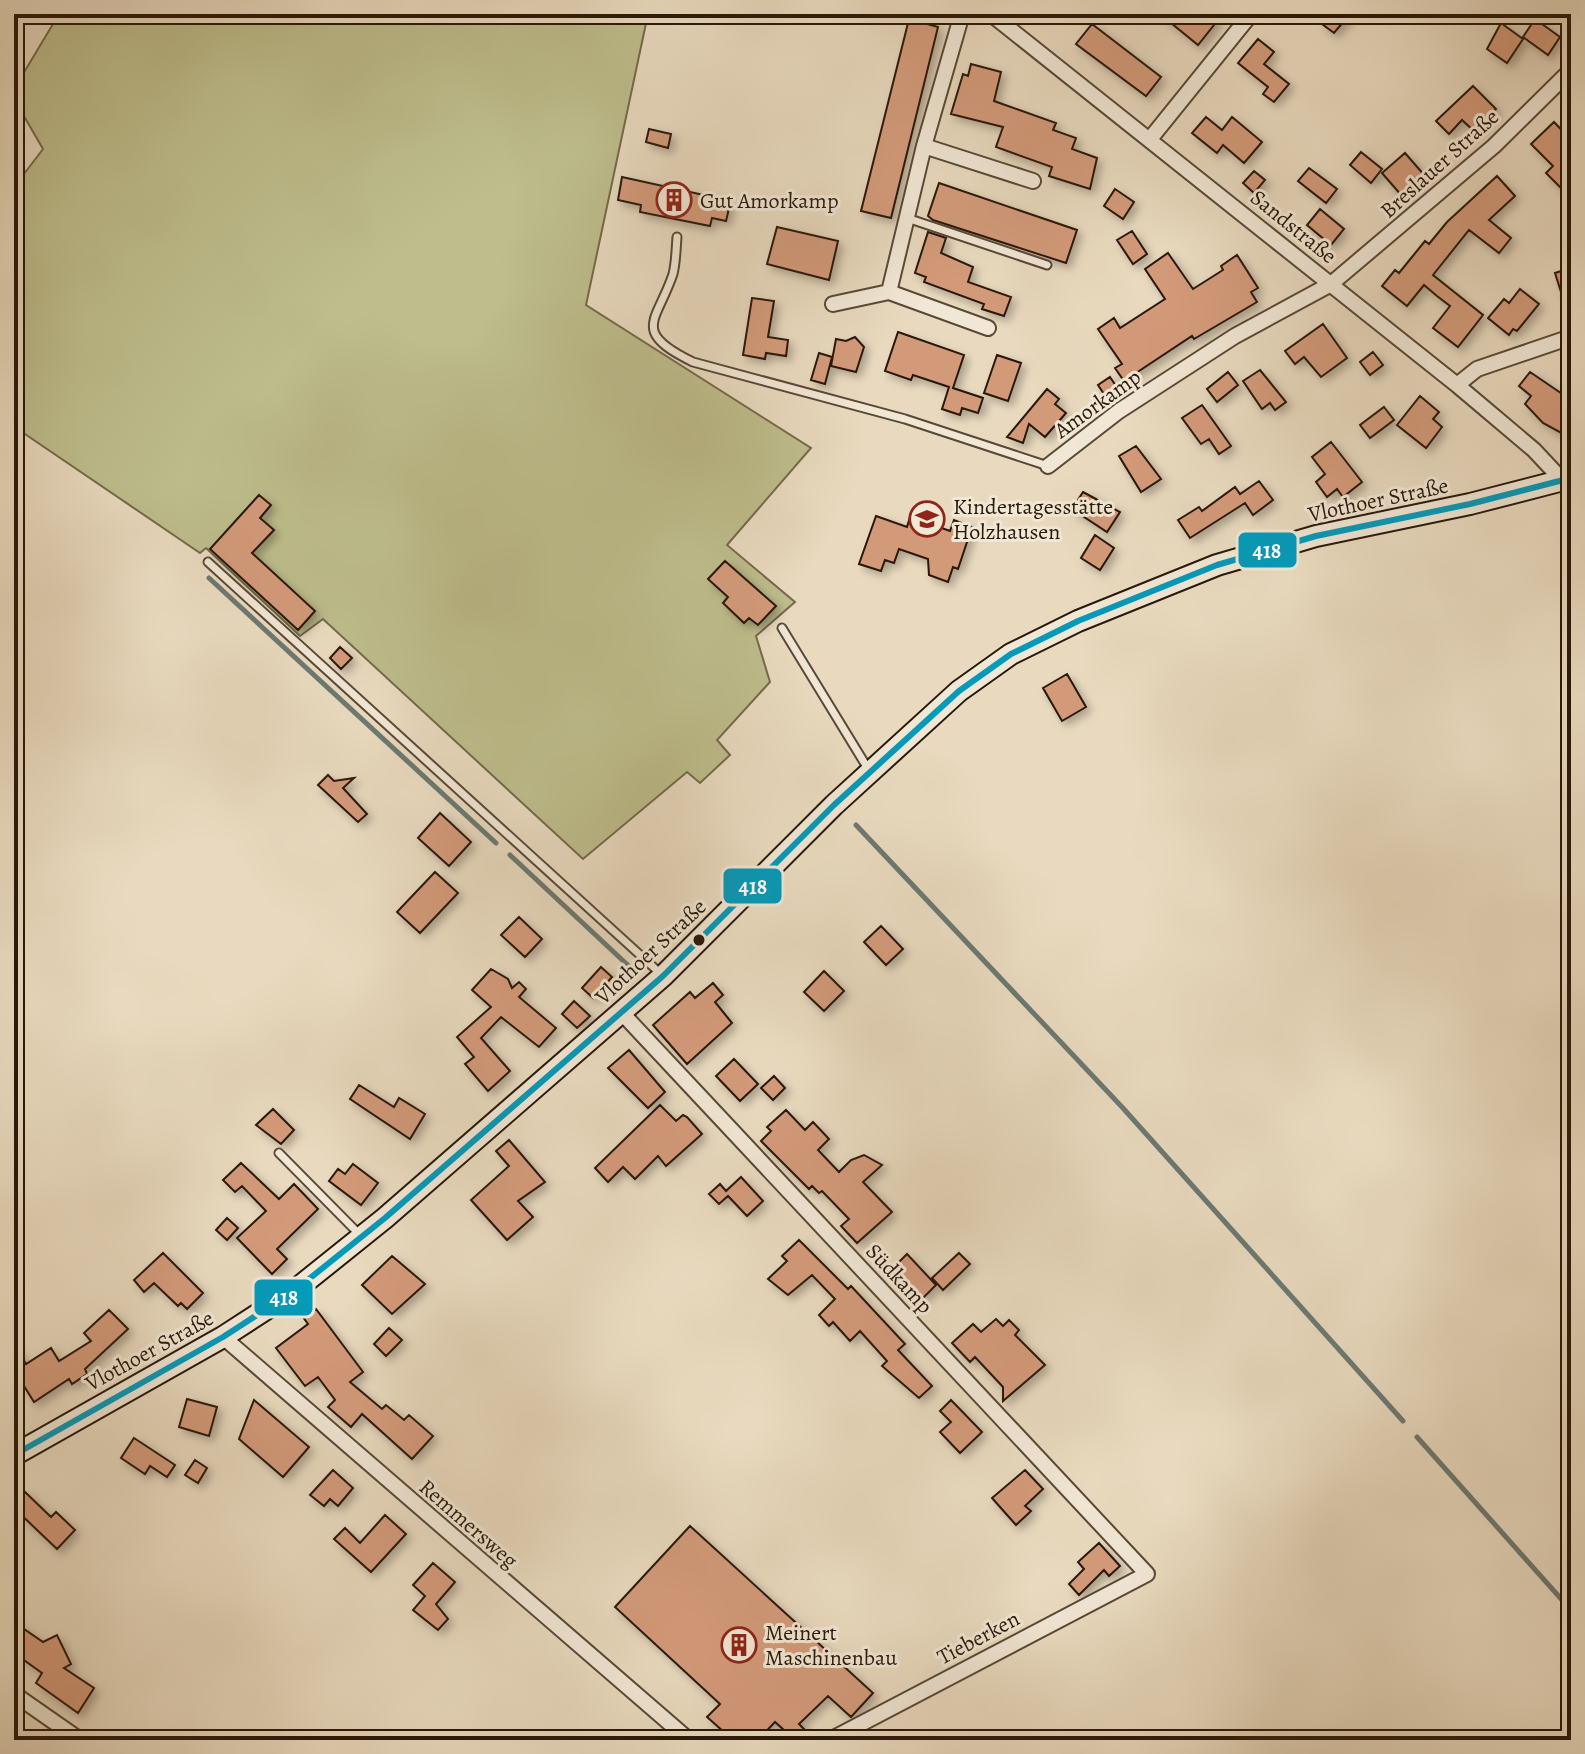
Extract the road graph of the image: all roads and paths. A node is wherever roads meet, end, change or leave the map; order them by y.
1 (962, 14) edge
2 (991, 14) edge
3 (1251, 14) edge
4 (1571, 70) edge
5 (1150, 139) junction
6 (924, 146) junction
7 (1033, 181) dead end
8 (907, 218) junction
9 (677, 237) dead end
10 (1047, 265) dead end
11 (1331, 284) junction
12 (889, 292) junction
13 (833, 304) dead end
14 (988, 328) dead end
15 (1571, 337) edge
16 (1457, 385) junction
17 (1048, 466) joint
18 (1566, 479) edge
19 (208, 562) dead end
20 (782, 628) dead end
21 (871, 774) junction
22 (663, 976) junction
23 (621, 1012) junction
24 (279, 1153) dead end
25 (362, 1236) junction
26 (223, 1337) junction
27 (14, 1455) edge
28 (1147, 1574) joint
29 (15, 1696) edge
30 (80, 1740) edge
31 (689, 1740) edge
32 (830, 1740) edge

1 - 6 street
2 - 5 street, Sandstraße
3 - 5 street
4 - 11 street, Breslauer Straße
5 - 11 street, Sandstraße
6 - 7 street
6 - 8 street
8 - 10 lane
8 - 12 street
9 - 17 lane, Amorkamp
11 - 16 street, Sandstraße
11 - 17 street, Amorkamp
12 - 13 street
12 - 14 street
15 - 16 street
16 - 18 street, Sandstraße
18 - 21 street, Vlothoer Straße
19 - 22 lane
20 - 21 lane
21 - 22 street, Vlothoer Straße
22 - 23 street, Vlothoer Straße
23 - 25 street, Vlothoer Straße
23 - 28 street, Südkamp
24 - 25 lane
25 - 26 street, Vlothoer Straße
26 - 27 street, Vlothoer Straße
26 - 31 street, Remmersweg
28 - 32 street, Tieberken
29 - 30 street

